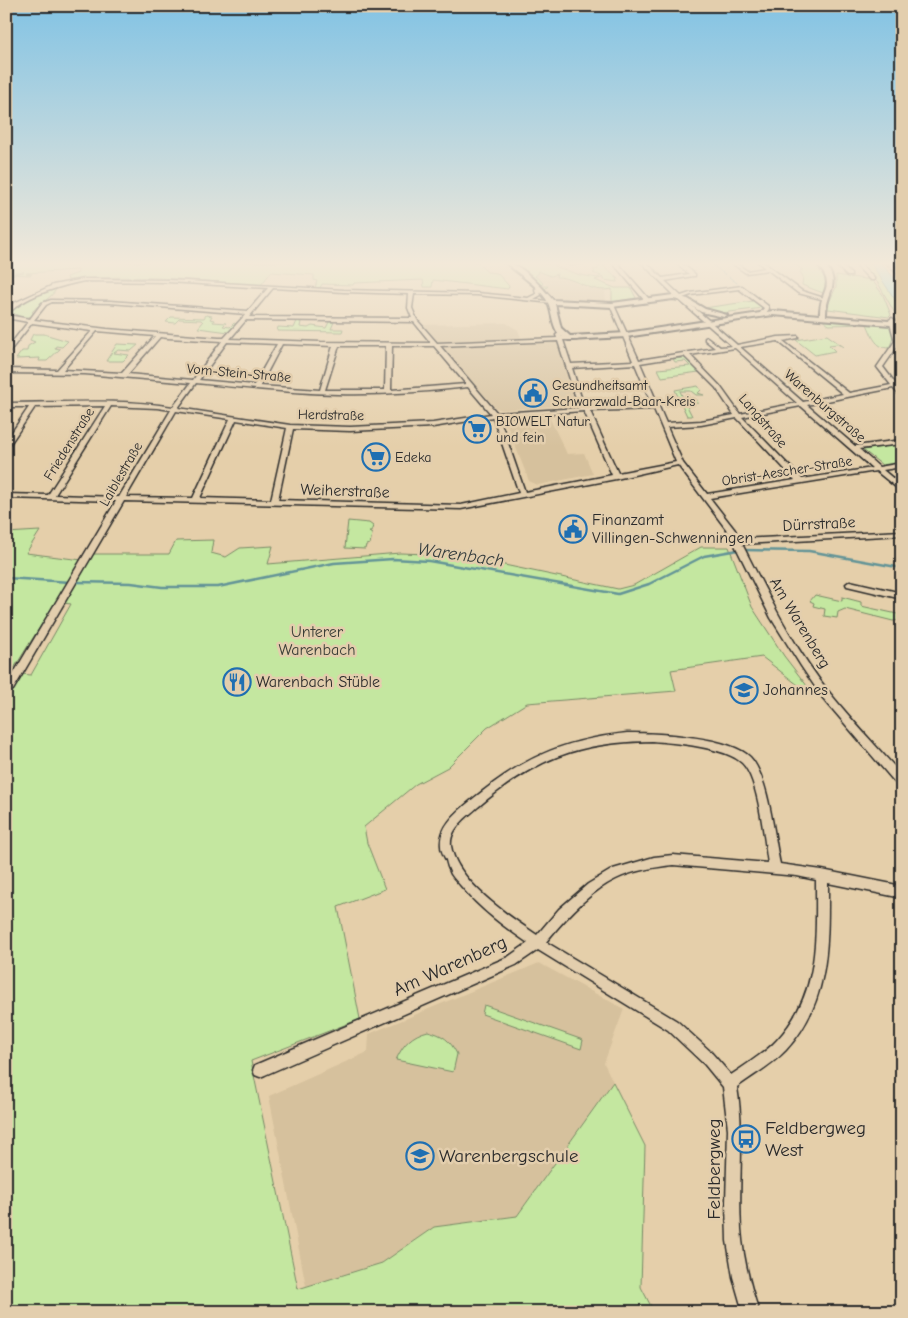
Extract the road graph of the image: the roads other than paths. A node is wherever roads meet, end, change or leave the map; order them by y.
1 (30, 324) edge
2 (52, 324) edge
3 (241, 324) edge
4 (417, 324) edge
5 (556, 324) edge
6 (621, 324) edge
7 (699, 324) edge
8 (711, 324) edge
9 (893, 324) edge
10 (96, 329) junction
11 (558, 330) junction
12 (159, 335) junction
13 (626, 335) junction
14 (796, 337) dead end
15 (577, 338) junction
16 (707, 338) dead end
17 (560, 339) junction
18 (226, 340) junction
19 (778, 340) junction
20 (6, 344) edge
21 (14, 344) junction
22 (280, 344) junction
23 (435, 344) junction
24 (336, 346) junction
25 (388, 346) junction
26 (737, 346) junction
27 (719, 349) junction
28 (6, 354) edge
29 (686, 355) junction
30 (638, 362) junction
31 (570, 366) junction
32 (60, 370) junction
33 (6, 371) edge
34 (125, 373) junction
35 (194, 381) junction
36 (469, 385) junction
37 (894, 386) junction
38 (256, 387) junction
39 (322, 392) junction
40 (388, 392) junction
41 (848, 394) junction
42 (902, 396) edge
43 (34, 404) junction
44 (109, 404) junction
45 (803, 404) junction
46 (6, 405) edge
47 (655, 407) junction
48 (175, 408) junction
49 (584, 408) junction
50 (495, 415) junction
51 (738, 416) junction
52 (234, 418) junction
53 (663, 425) junction
54 (290, 427) junction
55 (902, 442) edge
56 (6, 446) edge
57 (853, 448) junction
58 (680, 463) junction
59 (902, 465) edge
60 (878, 469) junction
61 (616, 477) junction
62 (801, 482) junction
63 (902, 490) edge
64 (523, 495) junction
65 (6, 496) edge
66 (706, 496) junction
67 (50, 497) junction
68 (122, 499) junction
69 (195, 501) junction
70 (274, 502) junction
71 (902, 533) edge
72 (739, 544) junction
73 (745, 557) joint
74 (850, 584) dead end
75 (902, 596) edge
76 (8, 686) edge
77 (902, 783) edge
78 (775, 869) junction
79 (822, 875) junction
80 (902, 892) edge
81 (538, 944) junction
82 (260, 1070) dead end
83 (729, 1084) junction
84 (751, 1312) edge

1 - 21 street
2 - 10 street
3 - 18 street, Laiblestraße
4 - 23 street
5 - 11 main road
6 - 13 street, Am Warenberg
7 - 13 main road
8 - 26 street, Warenburgstraße
9 - 37 street
10 - 12 street
10 - 32 street
11 - 15 main road
11 - 17 street
12 - 18 street
12 - 34 street
13 - 15 main road
13 - 30 street, Am Warenberg
14 - 19 street
15 - 17 street
16 - 27 street
17 - 23 street
17 - 31 street
18 - 22 street
18 - 35 street, Laiblestraße
19 - 26 street
19 - 41 street
20 - 21 street
21 - 28 street
22 - 24 street
22 - 38 street
23 - 25 street
23 - 36 street
24 - 25 street
24 - 39 street
25 - 40 street
26 - 27 street
26 - 45 street, Warenburgstraße
27 - 29 street
29 - 30 street
29 - 51 street, Langstraße
30 - 31 street
30 - 47 street, Am Warenberg
31 - 49 street
32 - 33 street, Vom-Stein-Straße
32 - 34 street, Vom-Stein-Straße
34 - 35 street, Vom-Stein-Straße
35 - 38 street, Vom-Stein-Straße
35 - 48 street, Laiblestraße
36 - 40 street, Vom-Stein-Straße
36 - 50 street
37 - 41 street
37 - 42 street
38 - 39 street, Vom-Stein-Straße
39 - 40 street, Vom-Stein-Straße
41 - 45 street
43 - 44 street, Herdstraße
43 - 46 street, Herdstraße
43 - 56 street
44 - 48 street, Herdstraße
44 - 67 street, Friedenstraße
45 - 51 street
45 - 57 street, Warenburgstraße
47 - 49 street, Herdstraße
47 - 53 street, Am Warenberg
48 - 52 street, Herdstraße
48 - 68 street, Laiblestraße
49 - 50 street, Herdstraße
49 - 61 street
50 - 54 street, Herdstraße
50 - 64 street
51 - 53 street
51 - 62 street, Langstraße
52 - 54 street, Herdstraße
52 - 69 street
53 - 58 street, Am Warenberg
54 - 70 street
55 - 57 street
57 - 60 street, Warenburgstraße
58 - 61 street, Weiherstraße
58 - 66 street, Am Warenberg
59 - 60 street, Obrist-Aescher-Straße
60 - 62 street, Obrist-Aescher-Straße
60 - 63 street, Warenburgstraße
61 - 64 street, Weiherstraße
62 - 66 street, Obrist-Aescher-Straße
64 - 70 street, Weiherstraße
65 - 67 street, Weiherstraße
66 - 72 street, Am Warenberg
67 - 68 street, Weiherstraße
68 - 69 street, Weiherstraße
68 - 76 street, Laiblestraße
69 - 70 street, Weiherstraße
71 - 72 street, Dürrstraße
72 - 73 street, Am Warenberg
73 - 77 street, Am Warenberg
74 - 75 street
78 - 79 street, Am Warenberg
78 - 81 street, Am Warenberg
78 - 81 street
79 - 80 street, Am Warenberg
79 - 83 street
81 - 82 street, Am Warenberg
81 - 83 street
83 - 84 street, Feldbergweg

